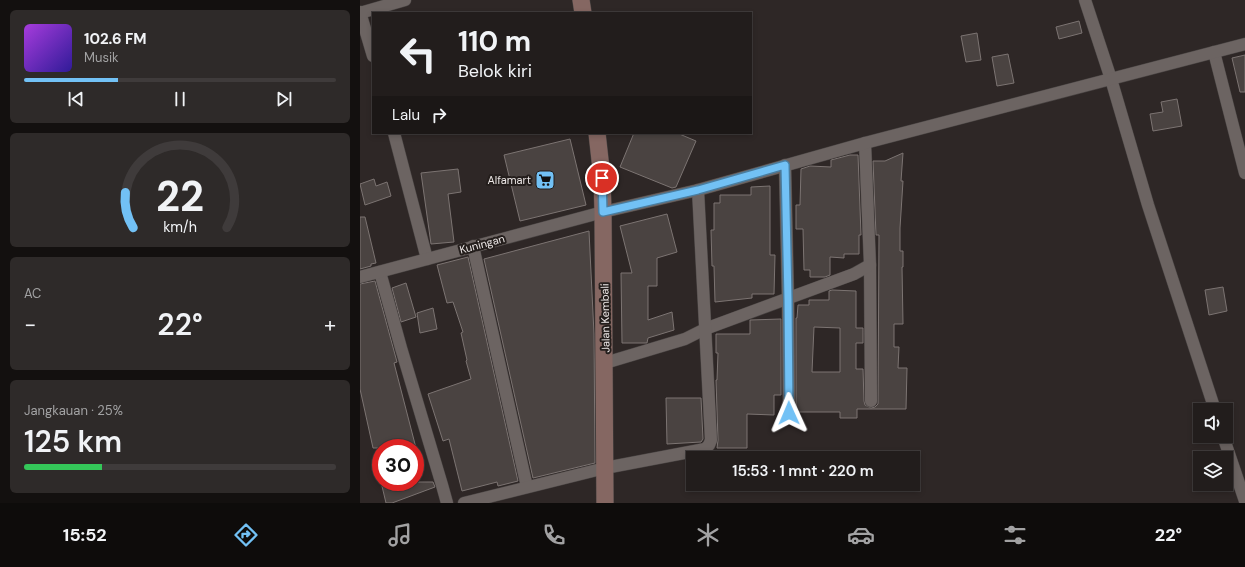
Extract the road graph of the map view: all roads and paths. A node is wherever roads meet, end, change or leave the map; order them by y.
1 (405, 0) edge
2 (581, 0) edge
3 (1085, 0) edge
4 (360, 12) edge
5 (582, 12) edge
6 (1245, 44) edge
7 (1214, 52) junction
8 (372, 53) edge
9 (1111, 79) junction
10 (394, 134) edge
11 (597, 134) edge
12 (865, 143) junction
13 (785, 165) junction
14 (1245, 173) edge
15 (698, 190) junction
16 (603, 212) junction
17 (473, 246) junction
18 (427, 259) junction
19 (870, 265) junction
20 (380, 272) junction
21 (360, 277) edge
22 (788, 299) junction
23 (705, 329) junction
24 (605, 363) junction
25 (871, 400) dead end
26 (1213, 403) edge
27 (789, 413) dead end
28 (1225, 443) edge
29 (605, 468) junction
30 (527, 487) junction
31 (1245, 501) edge
32 (447, 503) edge
33 (464, 503) edge
34 (606, 503) edge

1 - 4 street
2 - 5 street
3 - 9 street
4 - 8 street
6 - 7 street, Kuningan
7 - 9 street, Kuningan
7 - 14 street
9 - 12 street, Kuningan
9 - 26 street
10 - 18 street
11 - 16 street, Jalan Kembali
12 - 13 street, Kuningan
12 - 19 street
13 - 15 street, Kuningan
13 - 22 street
15 - 16 street, Kuningan
15 - 23 street
16 - 17 street, Kuningan
16 - 24 street, Jalan Kembali
17 - 18 street, Kuningan
17 - 30 street
18 - 20 street, Kuningan
19 - 22 street
19 - 25 street
20 - 21 street, Kuningan
20 - 32 street
22 - 23 street
22 - 27 street
23 - 24 street
23 - 29 street
24 - 29 street, Jalan Kembali
28 - 31 street
29 - 30 street
29 - 34 street, Jalan Kembali
30 - 33 street

